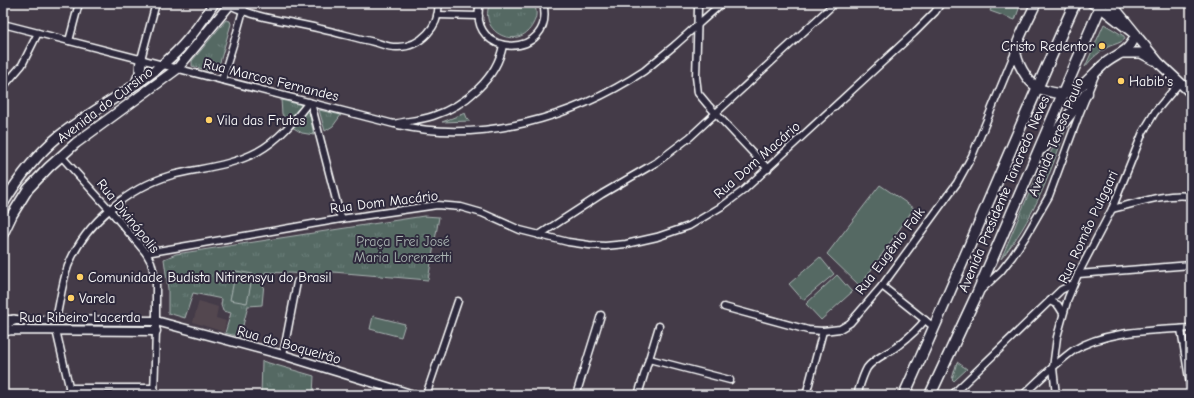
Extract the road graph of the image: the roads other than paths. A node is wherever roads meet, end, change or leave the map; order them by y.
1 (4, 3) edge
2 (79, 3) edge
3 (156, 3) edge
4 (214, 3) edge
5 (245, 3) edge
6 (438, 3) edge
7 (480, 3) edge
8 (552, 3) edge
9 (697, 3) edge
10 (722, 3) edge
11 (835, 3) edge
12 (936, 3) edge
13 (942, 3) edge
14 (1036, 3) edge
15 (1075, 3) edge
16 (1110, 3) edge
17 (229, 4) edge
18 (544, 4) edge
19 (1098, 4) edge
20 (3, 7) edge
21 (243, 11) junction
22 (935, 12) junction
23 (437, 15) junction
24 (478, 16) junction
25 (3, 24) edge
26 (697, 25) junction
27 (38, 33) junction
28 (1136, 35) junction
29 (69, 41) junction
30 (503, 45) junction
31 (1016, 49) junction
32 (1123, 53) junction
33 (141, 59) junction
34 (1159, 63) junction
35 (162, 65) junction
36 (177, 68) junction
37 (1098, 70) junction
38 (1005, 75) junction
39 (1025, 75) junction
40 (222, 80) junction
41 (1180, 82) junction
42 (136, 83) junction
43 (3, 87) edge
44 (1037, 87) junction
45 (1191, 92) edge
46 (1087, 93) junction
47 (1062, 94) junction
48 (310, 103) junction
49 (716, 114) junction
50 (394, 124) junction
51 (61, 156) junction
52 (1036, 157) junction
53 (768, 169) junction
54 (1191, 196) edge
55 (3, 204) edge
56 (1112, 209) junction
57 (110, 210) junction
58 (341, 219) junction
59 (3, 234) edge
60 (539, 235) junction
61 (146, 253) junction
62 (1191, 265) edge
63 (1078, 274) junction
64 (297, 282) dead end
65 (1073, 284) junction
66 (882, 286) junction
67 (977, 294) junction
68 (458, 301) dead end
69 (1050, 301) junction
70 (724, 307) dead end
71 (1063, 313) junction
72 (602, 315) dead end
73 (56, 319) junction
74 (7, 320) edge
75 (925, 320) junction
76 (156, 321) junction
77 (658, 326) dead end
78 (935, 328) junction
79 (1191, 328) edge
80 (1181, 329) junction
81 (56, 330) junction
82 (156, 331) junction
83 (823, 331) junction
84 (3, 332) edge
85 (283, 355) junction
86 (649, 359) junction
87 (1053, 368) junction
88 (730, 380) dead end
89 (1191, 391) edge
90 (70, 392) edge
91 (154, 392) edge
92 (414, 395) edge
93 (426, 395) edge
94 (576, 395) edge
95 (638, 395) edge
96 (806, 395) edge
97 (857, 395) edge
98 (904, 395) edge
99 (930, 395) edge
100 (952, 395) edge
101 (1023, 395) edge
102 (1056, 395) edge

1 - 20 street
2 - 29 street
3 - 33 street
4 - 35 main road, Avenida do Cursino
5 - 21 street
6 - 23 street
7 - 24 street
8 - 18 street
9 - 26 street
10 - 26 street
11 - 49 street
12 - 22 street
13 - 22 street, Rua Dom Macário
14 - 31 main road, Rua Eugênio Falk
15 - 44 highway, Avenida Presidente Tancredo Neves
16 - 28 highway
17 - 21 street
17 - 36 main road, Avenida do Cursino
18 - 30 street
19 - 28 main road
19 - 47 highway, Avenida Presidente Tancredo Neves
21 - 23 street
21 - 40 street
22 - 53 street, Rua Dom Macário
23 - 24 street
24 - 30 street
25 - 27 street, Rua Marcos Fernandes
26 - 49 street
26 - 50 street
27 - 29 street, Rua Marcos Fernandes
27 - 43 street
28 - 32 main road, Avenida Teresa Paulo
28 - 34 main road
29 - 33 street, Rua Marcos Fernandes
30 - 50 street, Rua Marcos Fernandes
31 - 38 street, Rua Eugênio Falk
31 - 39 main road
32 - 34 main road
32 - 37 main road, Avenida Teresa Paulo
33 - 35 street, Rua Marcos Fernandes
33 - 42 main road
34 - 41 main road
35 - 36 street, Rua Marcos Fernandes
35 - 42 main road, Avenida do Cursino
36 - 40 street, Rua Marcos Fernandes
36 - 51 main road, Avenida do Cursino
37 - 46 street, Avenida Teresa Paulo
37 - 47 main road
38 - 39 street
38 - 66 street, Rua Eugênio Falk
39 - 44 main road
40 - 48 street, Rua Marcos Fernandes
41 - 45 main road
41 - 56 street, Rua Romão Pulggari
42 - 55 main road, Avenida do Cursino
44 - 47 main road
44 - 78 highway, Avenida Presidente Tancredo Neves
46 - 52 highway
46 - 67 street, Avenida Teresa Paulo
47 - 52 highway, Avenida Presidente Tancredo Neves
48 - 50 street, Rua Marcos Fernandes
48 - 57 street
48 - 58 street
49 - 53 street
49 - 60 street
51 - 57 street, Rua Divinópolis
51 - 59 main road, Avenida do Cursino
52 - 67 highway, Avenida Presidente Tancredo Neves
53 - 60 street, Rua Dom Macário
54 - 56 street
56 - 63 street, Rua Romão Pulggari
57 - 61 street, Rua Divinópolis
57 - 73 street
58 - 60 street, Rua Dom Macário
58 - 61 street, Rua Dom Macário
61 - 76 street, Rua Divinópolis
62 - 63 street
63 - 65 street, Rua Romão Pulggari
64 - 85 street
65 - 69 street
65 - 71 street, Rua Romão Pulggari
66 - 75 street
66 - 83 street, Rua Eugênio Falk
67 - 99 highway, Avenida Presidente Tancredo Neves
68 - 93 street
69 - 71 street
69 - 100 street
70 - 83 street, Rua Eugênio Falk
71 - 87 street, Rua Romão Pulggari
72 - 94 street
73 - 74 street, Rua Ribeiro Lacerda
73 - 76 street, Rua Ribeiro Lacerda
75 - 78 street
75 - 97 street
76 - 82 street, Rua Divinópolis
76 - 85 street, Rua do Boqueirão
77 - 86 street
78 - 98 highway, Avenida Presidente Tancredo Neves
79 - 80 street
80 - 87 street
80 - 89 street
81 - 82 street, Rua Ribeiro Lacerda
81 - 84 street, Rua Ribeiro Lacerda
81 - 90 street
82 - 91 street, Rua Divinópolis
83 - 96 street
85 - 92 street, Rua do Boqueirão
86 - 88 street
86 - 95 street
87 - 101 street
87 - 102 street, Rua Romão Pulggari
90 - 91 street

